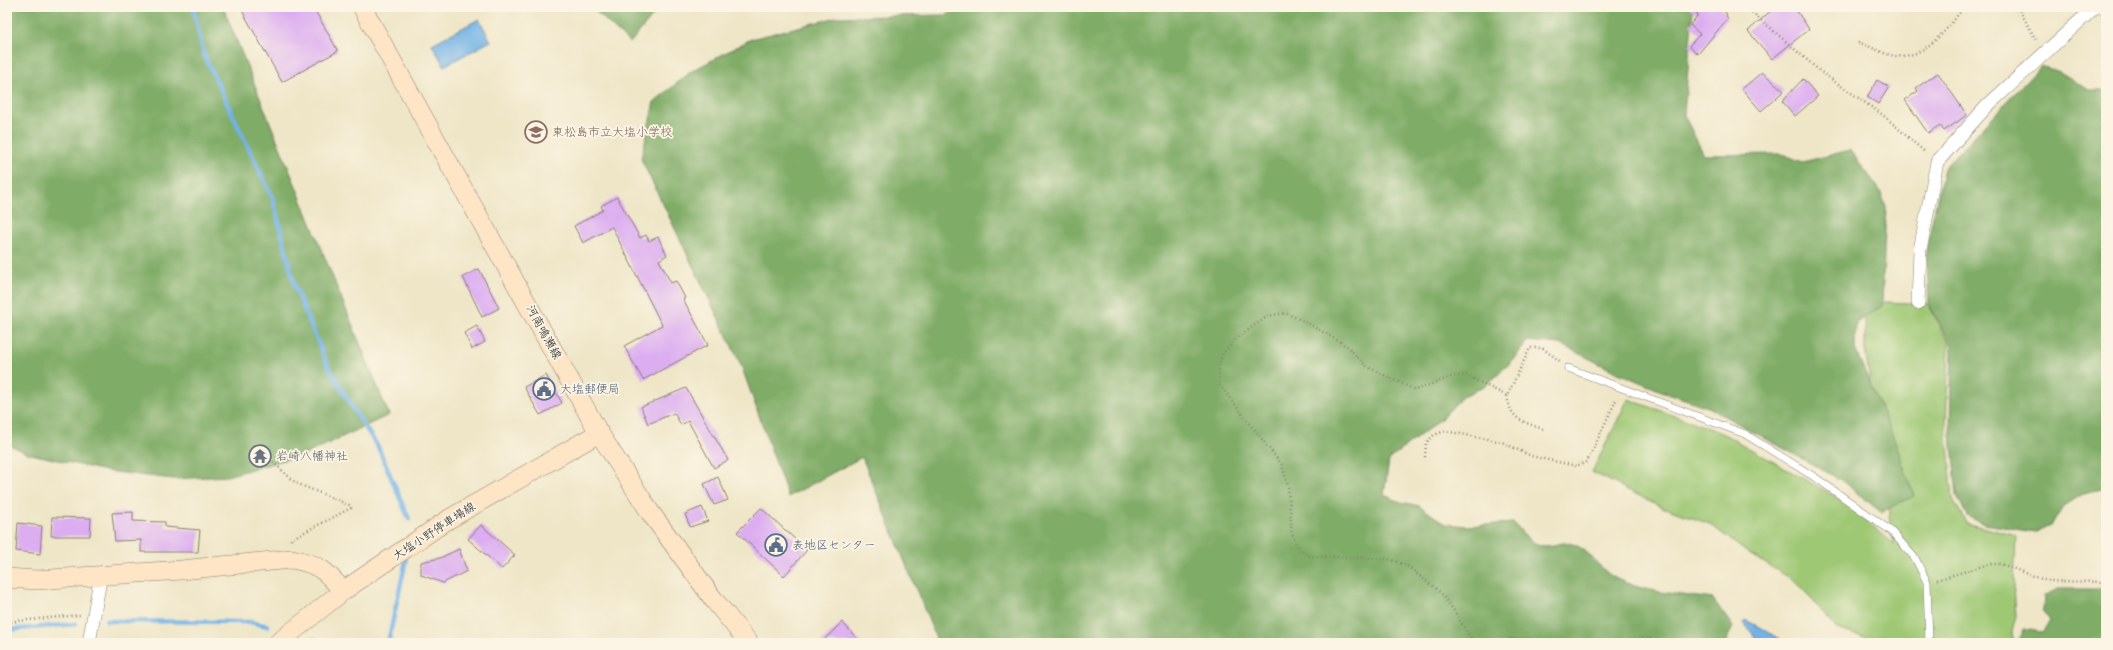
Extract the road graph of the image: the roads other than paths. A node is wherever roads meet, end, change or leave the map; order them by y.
1 (362, 7) edge
2 (2095, 7) edge
3 (2101, 7) edge
4 (2106, 15) edge
5 (1918, 303) dead end
6 (1568, 368) road end
7 (599, 433) junction
8 (102, 574) junction
9 (7, 578) edge
10 (343, 591) junction
11 (89, 643) edge
12 (278, 643) edge
13 (749, 643) edge
14 (1929, 643) edge

1 - 7 main road, 河南鳴瀬線
2 - 5 street
3 - 4 lane
6 - 14 lane
7 - 10 main road, 大塩小野停車場線
7 - 13 main road, 河南鳴瀬線
8 - 9 main road
8 - 10 main road
8 - 11 street
10 - 12 main road, 大塩小野停車場線

